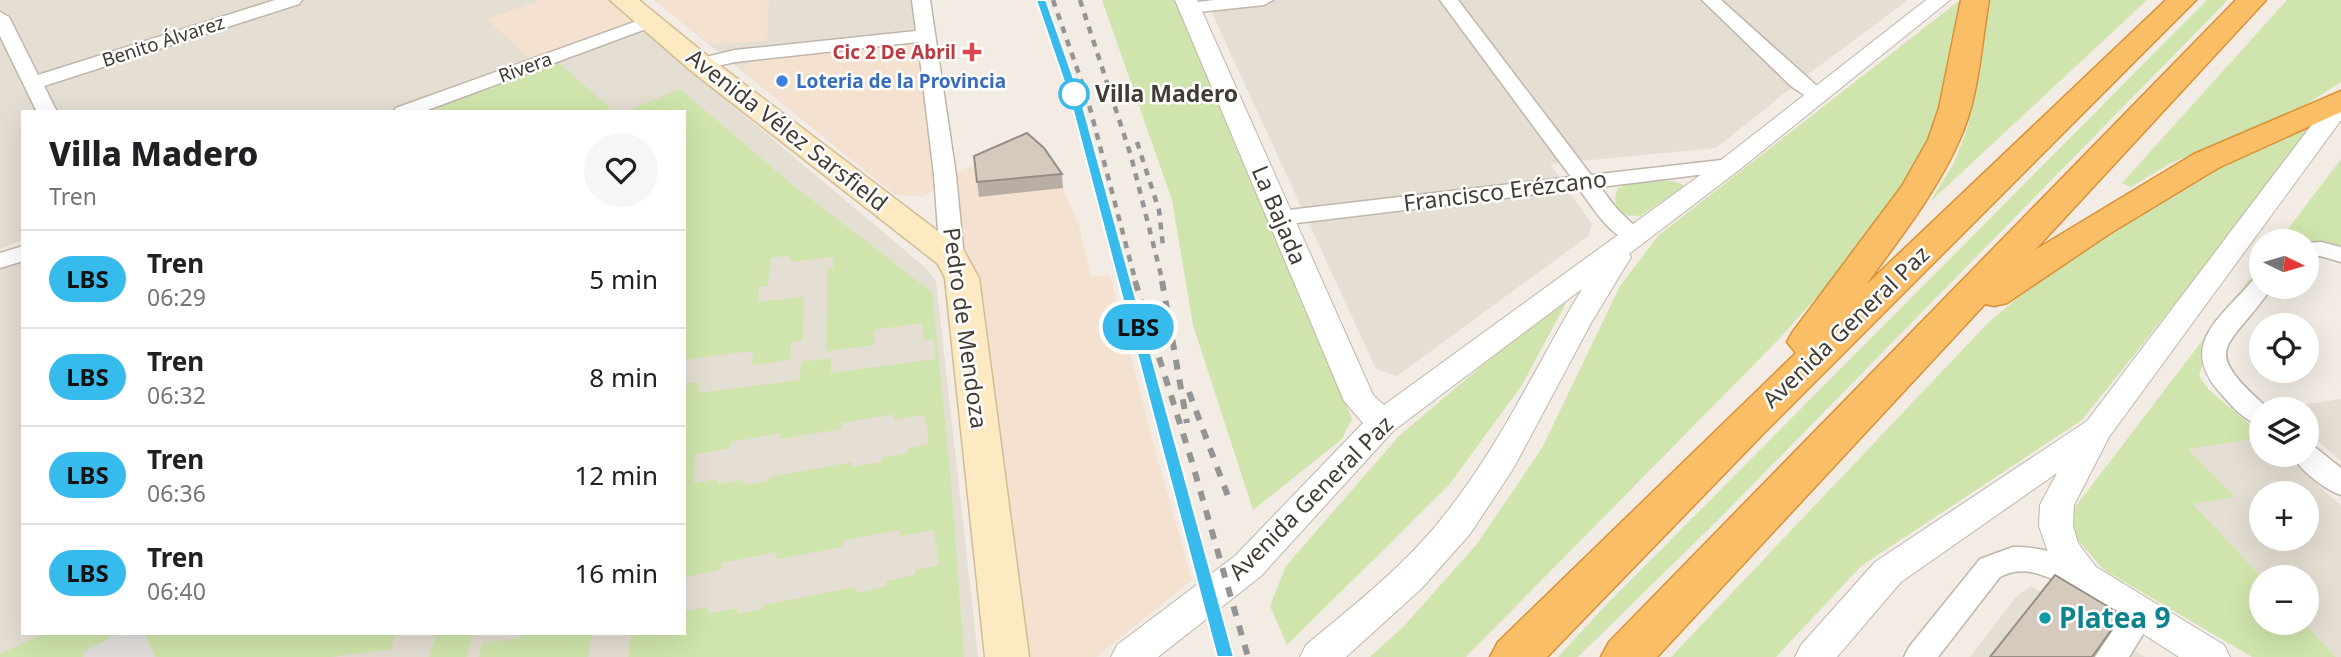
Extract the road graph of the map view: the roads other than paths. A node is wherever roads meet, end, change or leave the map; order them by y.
1 (293, 0) edge
2 (623, 0) edge
3 (921, 0) edge
4 (1264, 0) edge
5 (1449, 0) edge
6 (1711, 0) edge
7 (1939, 0) edge
8 (1975, 0) edge
9 (2182, 0) edge
10 (2252, 0) edge
11 (1187, 4) edge
12 (0, 16) edge
13 (648, 22) junction
14 (925, 36) junction
15 (700, 64) junction
16 (32, 83) junction
17 (1817, 95) junction
18 (2341, 102) edge
19 (46, 110) edge
20 (408, 110) edge
21 (1730, 165) junction
22 (1585, 182) junction
23 (1280, 218) junction
24 (1630, 238) junction
25 (2319, 249) edge
26 (21, 254) edge
27 (2341, 255) edge
28 (952, 258) junction
29 (0, 261) edge
30 (2250, 299) edge
31 (1937, 332) junction
32 (2249, 406) edge
33 (1750, 421) junction
34 (1382, 423) junction
35 (2098, 429) junction
36 (2319, 466) edge
37 (2341, 484) edge
38 (2083, 577) junction
39 (2140, 615) junction
40 (1007, 657) edge
41 (1130, 657) edge
42 (1319, 657) edge
43 (1515, 657) edge
44 (1626, 657) edge
45 (1814, 657) edge
46 (1920, 657) edge
47 (2110, 657) edge
48 (2211, 657) edge

1 - 16 street, Benito Álvarez
2 - 13 main road, Avenida Vélez Sarsfield
3 - 14 street, Pedro de Mendoza
4 - 11 street
5 - 22 street
6 - 17 street
7 - 17 street, Avenida General Paz
8 - 33 highway
9 - 33 highway, Avenida General Paz
10 - 31 highway
11 - 23 street, La Bajada
12 - 16 street
13 - 15 main road, Avenida Vélez Sarsfield
13 - 20 street, Rivera
14 - 15 street
14 - 28 street, Pedro de Mendoza
15 - 28 main road, Avenida Vélez Sarsfield
16 - 19 street
17 - 21 street, Avenida General Paz
18 - 31 highway
18 - 35 street
21 - 22 street, Francisco Erézcano
21 - 24 street, Avenida General Paz
22 - 23 street, Francisco Erézcano
22 - 24 street
23 - 34 street, La Bajada
24 - 34 street, Avenida General Paz
24 - 42 street, Avenida General Paz
25 - 27 street
26 - 29 street
28 - 40 main road, Pedro de Mendoza
30 - 32 street
31 - 44 highway
33 - 43 highway, Avenida General Paz
34 - 41 street, Avenida General Paz
35 - 38 street
35 - 45 street
36 - 37 street
38 - 39 street
38 - 46 street
39 - 47 street
39 - 48 street

